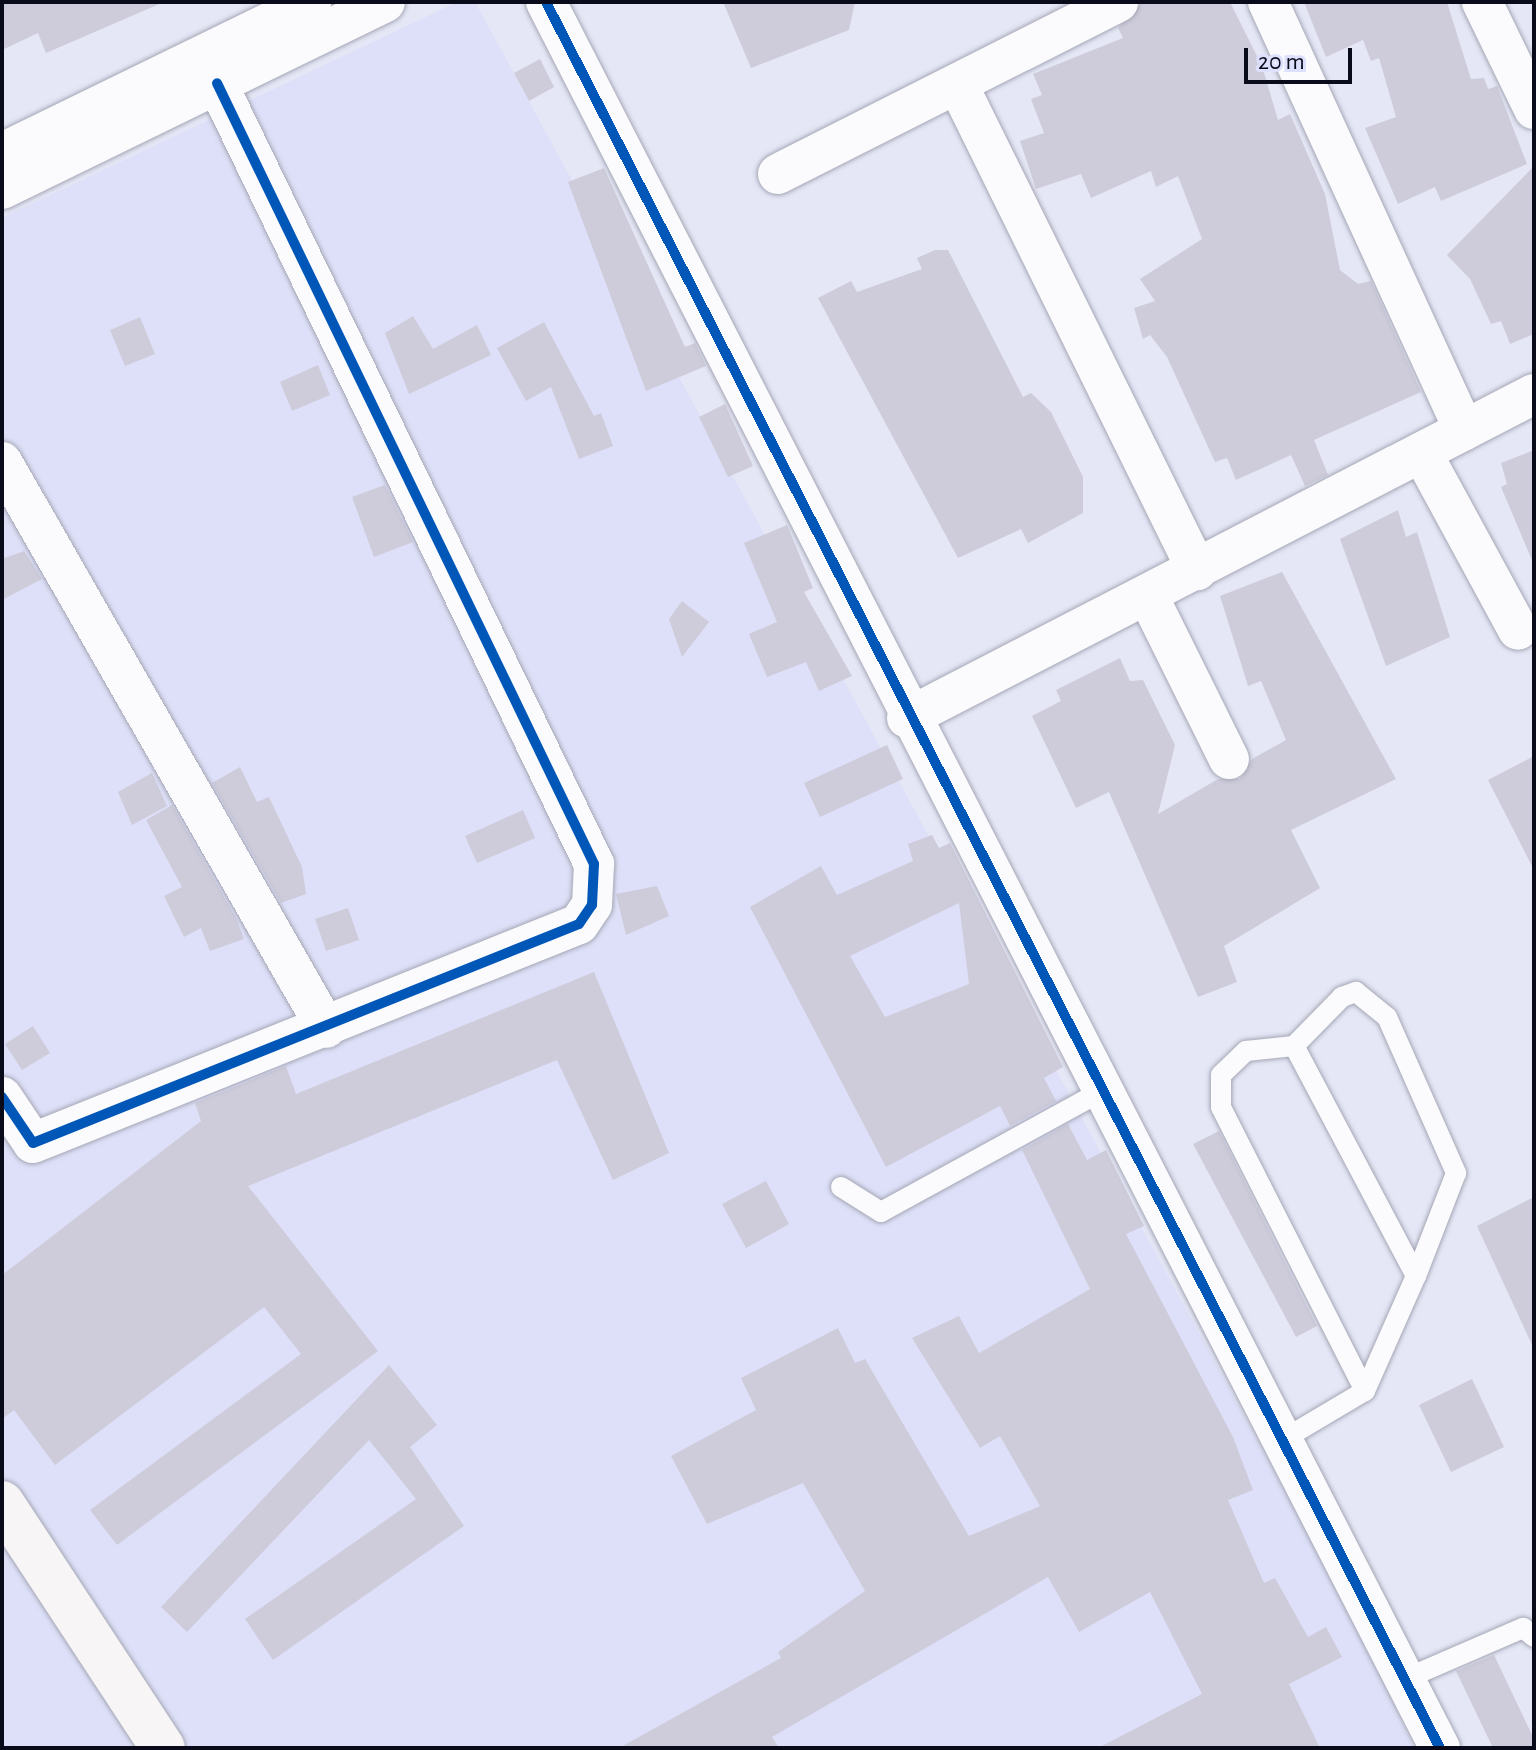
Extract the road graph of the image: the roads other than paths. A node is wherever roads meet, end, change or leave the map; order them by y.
1 (311, 2) edge
2 (385, 2) edge
3 (546, 2) edge
4 (1118, 2) edge
5 (1268, 2) edge
6 (1482, 2) edge
7 (217, 83) junction
8 (958, 85) junction
9 (1534, 109) edge
10 (2, 153) edge
11 (778, 174) dead end
12 (2, 189) edge
13 (1534, 394) edge
14 (1464, 430) junction
15 (1422, 453) junction
16 (2, 462) edge
17 (1197, 570) junction
18 (1148, 596) junction
19 (1518, 630) dead end
20 (907, 718) junction
21 (1229, 759) dead end
22 (326, 1028) junction
23 (1294, 1046) junction
24 (1098, 1093) junction
25 (2, 1097) edge
26 (841, 1187) dead end
27 (1416, 1276) junction
28 (1365, 1391) junction
29 (1284, 1439) junction
30 (2, 1503) edge
31 (2, 1557) edge
32 (1534, 1637) edge
33 (1405, 1679) junction
34 (129, 1748) edge
35 (163, 1748) edge
36 (1440, 1748) edge

1 - 10 street
2 - 7 street
3 - 20 street
4 - 8 street
5 - 14 street
6 - 9 street
7 - 12 street
7 - 22 street
8 - 11 street
8 - 17 street
13 - 14 street
14 - 15 street
15 - 17 street
15 - 19 street
16 - 22 street
17 - 18 street
18 - 20 street
18 - 21 street
20 - 24 street
22 - 25 street
23 - 27 lane
23 - 27 lane
23 - 28 lane
24 - 26 lane
24 - 29 street
27 - 28 lane
28 - 29 lane
29 - 33 street
30 - 35 main road
31 - 34 main road
32 - 33 lane
33 - 36 street

